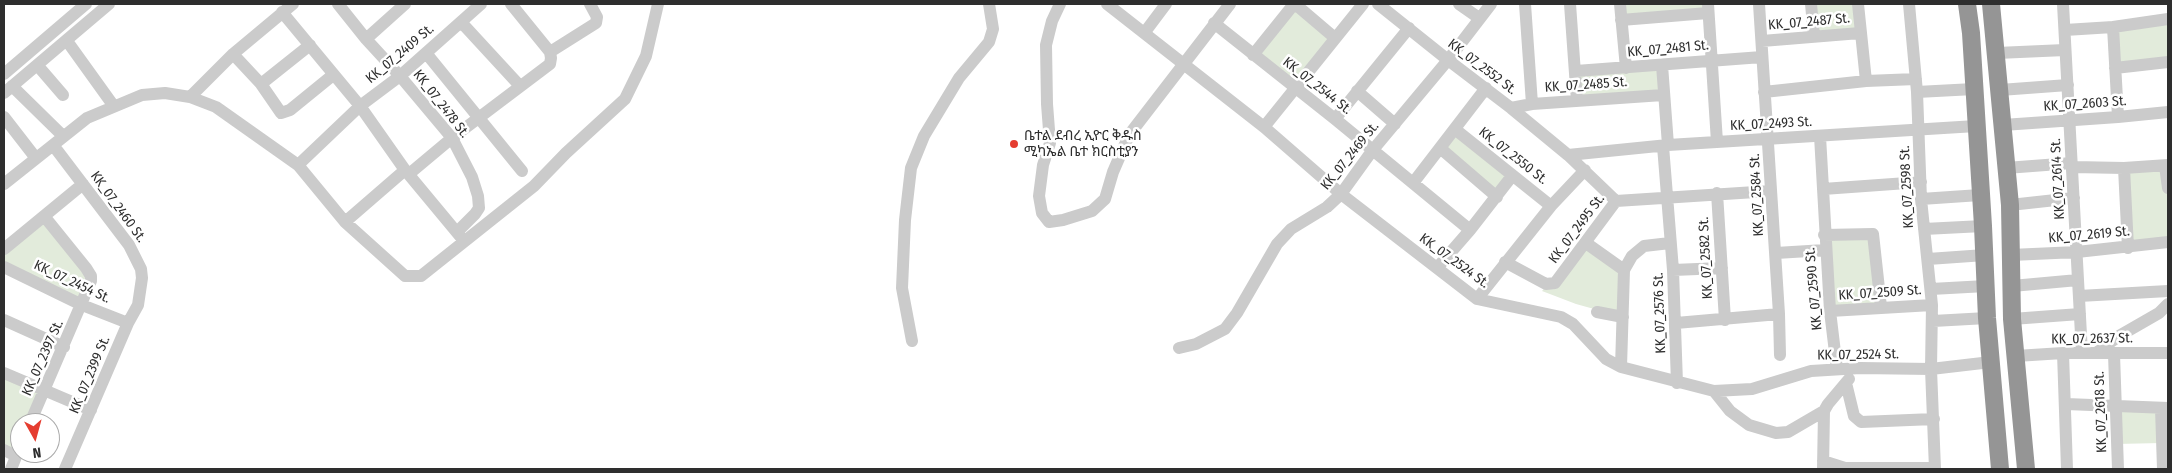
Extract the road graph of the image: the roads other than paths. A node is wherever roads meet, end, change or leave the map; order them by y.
1 (86, 4) edge
2 (110, 4) edge
3 (293, 4) edge
4 (338, 4) edge
5 (481, 4) edge
6 (511, 4) edge
7 (590, 4) edge
8 (658, 4) edge
9 (989, 4) edge
10 (1060, 4) edge
11 (1106, 4) edge
12 (1166, 4) edge
13 (1230, 4) edge
14 (1295, 4) edge
15 (1363, 4) edge
16 (1378, 4) edge
17 (1459, 4) edge
18 (1491, 4) edge
19 (1525, 4) edge
20 (1570, 4) edge
21 (1620, 4) edge
22 (1759, 4) edge
23 (1811, 4) edge
24 (1858, 4) edge
25 (1909, 4) edge
26 (1966, 4) edge
27 (1991, 4) edge
28 (2063, 4) edge
29 (402, 5) edge
30 (1708, 8) edge
31 (282, 12) junction
32 (1479, 18) junction
33 (1621, 20) junction
34 (2168, 20) edge
35 (461, 22) junction
36 (1214, 23) junction
37 (2113, 27) junction
38 (1409, 28) junction
39 (2065, 30) junction
40 (1144, 32) junction
41 (1860, 33) junction
42 (1814, 36) junction
43 (1335, 38) junction
44 (366, 40) junction
45 (67, 41) junction
46 (1762, 41) junction
47 (310, 45) junction
48 (2065, 50) junction
49 (550, 52) junction
50 (426, 53) junction
51 (1997, 53) junction
52 (233, 54) junction
53 (1253, 55) junction
54 (1762, 57) junction
55 (1448, 60) junction
56 (1711, 60) junction
57 (2168, 62) edge
58 (1182, 63) junction
59 (1662, 65) junction
60 (38, 66) junction
61 (1626, 68) junction
62 (2115, 68) junction
63 (1576, 71) junction
64 (4, 74) edge
65 (333, 75) junction
66 (400, 76) junction
67 (1866, 81) junction
68 (261, 84) junction
69 (1917, 85) junction
70 (2068, 85) junction
71 (520, 86) junction
72 (1294, 88) junction
73 (1486, 88) junction
74 (1974, 89) junction
75 (8, 90) edge
76 (2000, 90) junction
77 (1357, 91) junction
78 (1764, 92) junction
79 (63, 95) dead end
80 (1663, 95) junction
81 (190, 97) junction
82 (1578, 101) junction
83 (118, 103) junction
84 (1532, 104) junction
85 (360, 106) junction
86 (1511, 108) junction
87 (2168, 112) edge
88 (4, 117) edge
89 (480, 117) junction
90 (2118, 117) junction
91 (1335, 119) junction
92 (2070, 120) junction
93 (1395, 124) junction
94 (2003, 125) junction
95 (1976, 126) junction
96 (1264, 127) junction
97 (1919, 129) junction
98 (1456, 130) junction
99 (63, 136) junction
100 (1820, 136) junction
101 (452, 138) junction
102 (1769, 140) junction
103 (1717, 142) junction
104 (1666, 145) junction
105 (53, 146) junction
106 (1440, 148) junction
107 (1372, 151) junction
108 (1568, 155) junction
109 (35, 157) junction
110 (2072, 165) junction
111 (2167, 165) edge
112 (298, 166) junction
113 (2006, 168) junction
114 (2124, 168) junction
115 (1585, 170) junction
116 (522, 171) dead end
117 (407, 172) junction
118 (1512, 176) junction
119 (1921, 182) junction
120 (1413, 183) junction
121 (4, 184) edge
122 (83, 184) junction
123 (2168, 188) edge
124 (1823, 189) junction
125 (1771, 191) junction
126 (1717, 193) junction
127 (1341, 194) junction
128 (1980, 195) junction
129 (1497, 196) junction
130 (1667, 198) junction
131 (2074, 198) junction
132 (1921, 199) junction
133 (1616, 201) junction
134 (2010, 205) junction
135 (1551, 206) junction
136 (44, 216) junction
137 (345, 222) junction
138 (1983, 226) junction
139 (1924, 229) junction
140 (1470, 230) junction
141 (1824, 235) junction
142 (460, 236) junction
143 (2168, 242) edge
144 (1586, 243) junction
145 (1670, 243) junction
146 (2128, 248) junction
147 (4, 249) edge
148 (1825, 250) junction
149 (2077, 252) junction
150 (1776, 253) junction
151 (1985, 255) junction
152 (2011, 255) junction
153 (1928, 259) junction
154 (1505, 262) junction
155 (4, 267) edge
156 (1437, 268) junction
157 (1722, 268) junction
158 (1624, 270) junction
159 (1673, 270) junction
160 (2078, 280) junction
161 (1986, 286) junction
162 (2012, 286) junction
163 (1931, 289) junction
164 (140, 292) joint
165 (2168, 292) edge
166 (2079, 296) junction
167 (1477, 299) junction
168 (2168, 304) edge
169 (82, 305) junction
170 (1932, 305) junction
171 (1881, 307) junction
172 (1830, 311) junction
173 (1597, 312) dead end
174 (1779, 314) junction
175 (2080, 314) junction
176 (1623, 317) junction
177 (1987, 318) junction
178 (2012, 318) junction
179 (4, 320) edge
180 (1725, 320) junction
181 (1932, 321) junction
182 (128, 323) junction
183 (1676, 323) junction
184 (912, 341) dead end
185 (64, 347) junction
186 (1179, 348) dead end
187 (2015, 350) junction
188 (2063, 353) junction
189 (2082, 353) junction
190 (2096, 353) junction
191 (2168, 353) edge
192 (1780, 354) dead end
193 (2114, 354) junction
194 (1990, 355) junction
195 (1621, 367) junction
196 (1860, 368) junction
197 (1837, 369) junction
198 (1932, 369) junction
199 (4, 372) edge
200 (1677, 383) junction
201 (1846, 383) junction
202 (44, 390) junction
203 (1714, 391) junction
204 (2066, 404) junction
205 (2115, 406) junction
206 (2165, 408) edge
207 (91, 410) junction
208 (1824, 411) junction
209 (34, 413) edge
210 (1934, 419) junction
211 (1823, 465) edge
212 (1935, 468) edge
213 (66, 469) edge
214 (1845, 469) edge
215 (2000, 469) edge
216 (2026, 469) edge
217 (2067, 469) edge
218 (2118, 469) edge
219 (2163, 469) edge

1 - 64 street
2 - 45 street
3 - 31 street
4 - 44 street, KK_07_2478 St.
5 - 35 street, KK_07_2409 St.
6 - 49 street
7 - 49 street
8 - 142 street
9 - 184 street
10 - 58 street
11 - 40 street, KK_07_2524 St.
12 - 40 street
13 - 36 street
14 - 43 street
14 - 53 street
15 - 43 street
16 - 38 street, KK_07_2552 St.
17 - 32 street
18 - 32 street, KK_07_2469 St.
19 - 84 street
20 - 63 street
21 - 33 street
22 - 46 street, KK_07_2584 St.
23 - 42 street
24 - 41 street
25 - 69 street, KK_07_2598 St.
26 - 74 highway
27 - 51 highway
28 - 39 street, KK_07_2614 St.
29 - 44 street
30 - 33 street
30 - 56 street
31 - 47 street
31 - 52 street
32 - 55 street, KK_07_2469 St.
33 - 61 street
34 - 37 street
35 - 50 street, KK_07_2409 St.
35 - 71 street
36 - 53 street, KK_07_2544 St.
36 - 58 street
37 - 39 street
37 - 62 street
38 - 55 street, KK_07_2552 St.
38 - 77 street
39 - 48 street, KK_07_2614 St.
40 - 58 street, KK_07_2524 St.
41 - 42 street, KK_07_2487 St.
41 - 67 street
42 - 46 street, KK_07_2487 St.
43 - 72 street
44 - 66 street, KK_07_2478 St.
45 - 60 street
45 - 83 street
46 - 54 street, KK_07_2584 St.
47 - 65 street
47 - 68 street
48 - 51 street
48 - 70 street, KK_07_2614 St.
49 - 71 street
50 - 66 street, KK_07_2409 St.
50 - 89 street
51 - 76 highway
52 - 68 street
52 - 81 street
53 - 72 street, KK_07_2544 St.
54 - 56 street, KK_07_2481 St.
54 - 78 street, KK_07_2584 St.
55 - 73 street, KK_07_2552 St.
55 - 93 street, KK_07_2469 St.
56 - 59 street, KK_07_2481 St.
56 - 103 street
57 - 62 street
58 - 96 street, KK_07_2524 St.
59 - 61 street, KK_07_2481 St.
59 - 80 street, KK_07_2576 St.
60 - 75 street
60 - 79 street
61 - 63 street, KK_07_2481 St.
62 - 90 street
63 - 82 street
65 - 68 street
65 - 85 street
66 - 85 street, KK_07_2409 St.
66 - 101 street, KK_07_2478 St.
67 - 69 street
67 - 78 street
69 - 74 street
69 - 97 street, KK_07_2598 St.
70 - 76 street
70 - 92 street, KK_07_2614 St.
71 - 89 street
72 - 91 street, KK_07_2544 St.
72 - 96 street
73 - 86 street, KK_07_2552 St.
73 - 98 street
74 - 95 highway
75 - 99 street
76 - 94 highway
77 - 91 street
77 - 93 street
78 - 102 street, KK_07_2584 St.
80 - 82 street, KK_07_2485 St.
80 - 104 street, KK_07_2576 St.
81 - 83 street
81 - 112 street
82 - 84 street, KK_07_2485 St.
83 - 99 street
84 - 86 street, KK_07_2485 St.
85 - 112 street, KK_07_2409 St.
85 - 117 street
86 - 108 street, KK_07_2552 St.
87 - 90 street, KK_07_2603 St.
88 - 109 street
89 - 101 street
89 - 116 street
90 - 92 street, KK_07_2603 St.
91 - 107 street, KK_07_2544 St.
92 - 94 street, KK_07_2603 St.
92 - 110 street, KK_07_2614 St.
93 - 107 street, KK_07_2469 St.
94 - 113 highway
95 - 97 street, KK_07_2493 St.
95 - 128 highway
96 - 127 street, KK_07_2524 St.
97 - 100 street, KK_07_2493 St.
97 - 119 street, KK_07_2598 St.
98 - 106 street
98 - 118 street, KK_07_2550 St.
99 - 105 street
100 - 102 street, KK_07_2493 St.
100 - 124 street, KK_07_2590 St.
101 - 117 street
101 - 142 street, KK_07_2478 St.
102 - 103 street, KK_07_2493 St.
102 - 125 street, KK_07_2584 St.
103 - 104 street, KK_07_2493 St.
104 - 108 street, KK_07_2493 St.
104 - 130 street, KK_07_2576 St.
105 - 109 street
105 - 122 street, KK_07_2460 St.
106 - 120 street
106 - 129 street
107 - 120 street, KK_07_2544 St.
107 - 127 street, KK_07_2469 St.
108 - 115 street, KK_07_2552 St.
109 - 121 street
110 - 113 street
110 - 114 street
110 - 131 street, KK_07_2614 St.
111 - 114 street
111 - 123 street
112 - 137 street
113 - 134 highway
114 - 146 street
115 - 133 street, KK_07_2552 St.
115 - 135 street
117 - 137 street
117 - 142 street
118 - 129 street
118 - 135 street, KK_07_2550 St.
119 - 124 street
119 - 132 street, KK_07_2598 St.
120 - 140 street, KK_07_2544 St.
122 - 136 street
122 - 164 street, KK_07_2460 St.
124 - 141 street, KK_07_2590 St.
125 - 126 street, KK_07_2495 St.
125 - 150 street, KK_07_2584 St.
126 - 130 street, KK_07_2495 St.
126 - 157 street, KK_07_2582 St.
127 - 156 street, KK_07_2524 St.
127 - 186 street, KK_07_2469 St.
128 - 132 street
128 - 138 highway
129 - 140 street
130 - 133 street, KK_07_2495 St.
130 - 145 street, KK_07_2576 St.
131 - 134 street
131 - 149 street, KK_07_2614 St.
132 - 139 street, KK_07_2598 St.
133 - 144 street, KK_07_2495 St.
134 - 152 highway
135 - 154 street
136 - 147 street
136 - 169 street, KK_07_2397 St.
137 - 142 street
138 - 139 street
138 - 151 highway
139 - 153 street, KK_07_2598 St.
140 - 156 street
141 - 148 street, KK_07_2590 St.
141 - 171 street, KK_07_2590 St.
143 - 146 street, KK_07_2619 St.
144 - 154 street, KK_07_2495 St.
144 - 158 street
145 - 158 street
145 - 159 street, KK_07_2576 St.
146 - 149 street, KK_07_2619 St.
148 - 150 street
148 - 172 street, KK_07_2590 St.
149 - 152 street, KK_07_2619 St.
149 - 160 street, KK_07_2614 St.
150 - 174 street, KK_07_2584 St.
151 - 153 street
151 - 161 highway
152 - 162 highway
153 - 163 street, KK_07_2598 St.
154 - 167 street
155 - 169 street, KK_07_2454 St.
156 - 167 street, KK_07_2524 St.
157 - 159 street
157 - 180 street, KK_07_2582 St.
158 - 176 street
159 - 183 street, KK_07_2576 St.
160 - 162 street
160 - 166 street, KK_07_2614 St.
161 - 163 street
161 - 177 highway
162 - 178 highway
163 - 170 street, KK_07_2598 St.
164 - 182 street, KK_07_2399 St.
165 - 166 street
166 - 175 street, KK_07_2614 St.
167 - 195 street, KK_07_2524 St.
168 - 190 street
169 - 182 street, KK_07_2454 St.
169 - 185 street, KK_07_2397 St.
170 - 171 street, KK_07_2509 St.
170 - 181 street, KK_07_2598 St.
171 - 172 street, KK_07_2509 St.
172 - 197 street, KK_07_2590 St.
173 - 176 street
174 - 180 street
174 - 192 street, KK_07_2584 St.
175 - 178 street
175 - 189 street, KK_07_2614 St.
176 - 195 street
177 - 181 street
177 - 194 highway
178 - 187 highway
179 - 185 street
180 - 183 street
181 - 198 street, KK_07_2598 St.
182 - 207 street, KK_07_2399 St.
183 - 200 street, KK_07_2576 St.
185 - 202 street, KK_07_2397 St.
187 - 188 street, KK_07_2637 St.
187 - 194 highway
187 - 216 highway
188 - 189 street, KK_07_2637 St.
188 - 204 street
189 - 190 street, KK_07_2637 St.
190 - 193 street, KK_07_2637 St.
191 - 193 street, KK_07_2637 St.
193 - 205 street, KK_07_2618 St.
194 - 198 street, KK_07_2524 St.
194 - 215 highway
195 - 200 street, KK_07_2524 St.
196 - 197 street, KK_07_2524 St.
196 - 198 street, KK_07_2524 St.
196 - 201 street
197 - 203 street, KK_07_2524 St.
198 - 210 street, KK_07_2598 St.
199 - 202 street
200 - 203 street, KK_07_2524 St.
201 - 208 street
201 - 210 street
202 - 207 street
202 - 209 street, KK_07_2397 St.
203 - 208 street
204 - 205 street
204 - 217 street
205 - 206 street
205 - 218 street, KK_07_2618 St.
206 - 219 street
207 - 213 street, KK_07_2399 St.
208 - 211 street
210 - 212 street, KK_07_2598 St.
211 - 214 street
212 - 214 street

